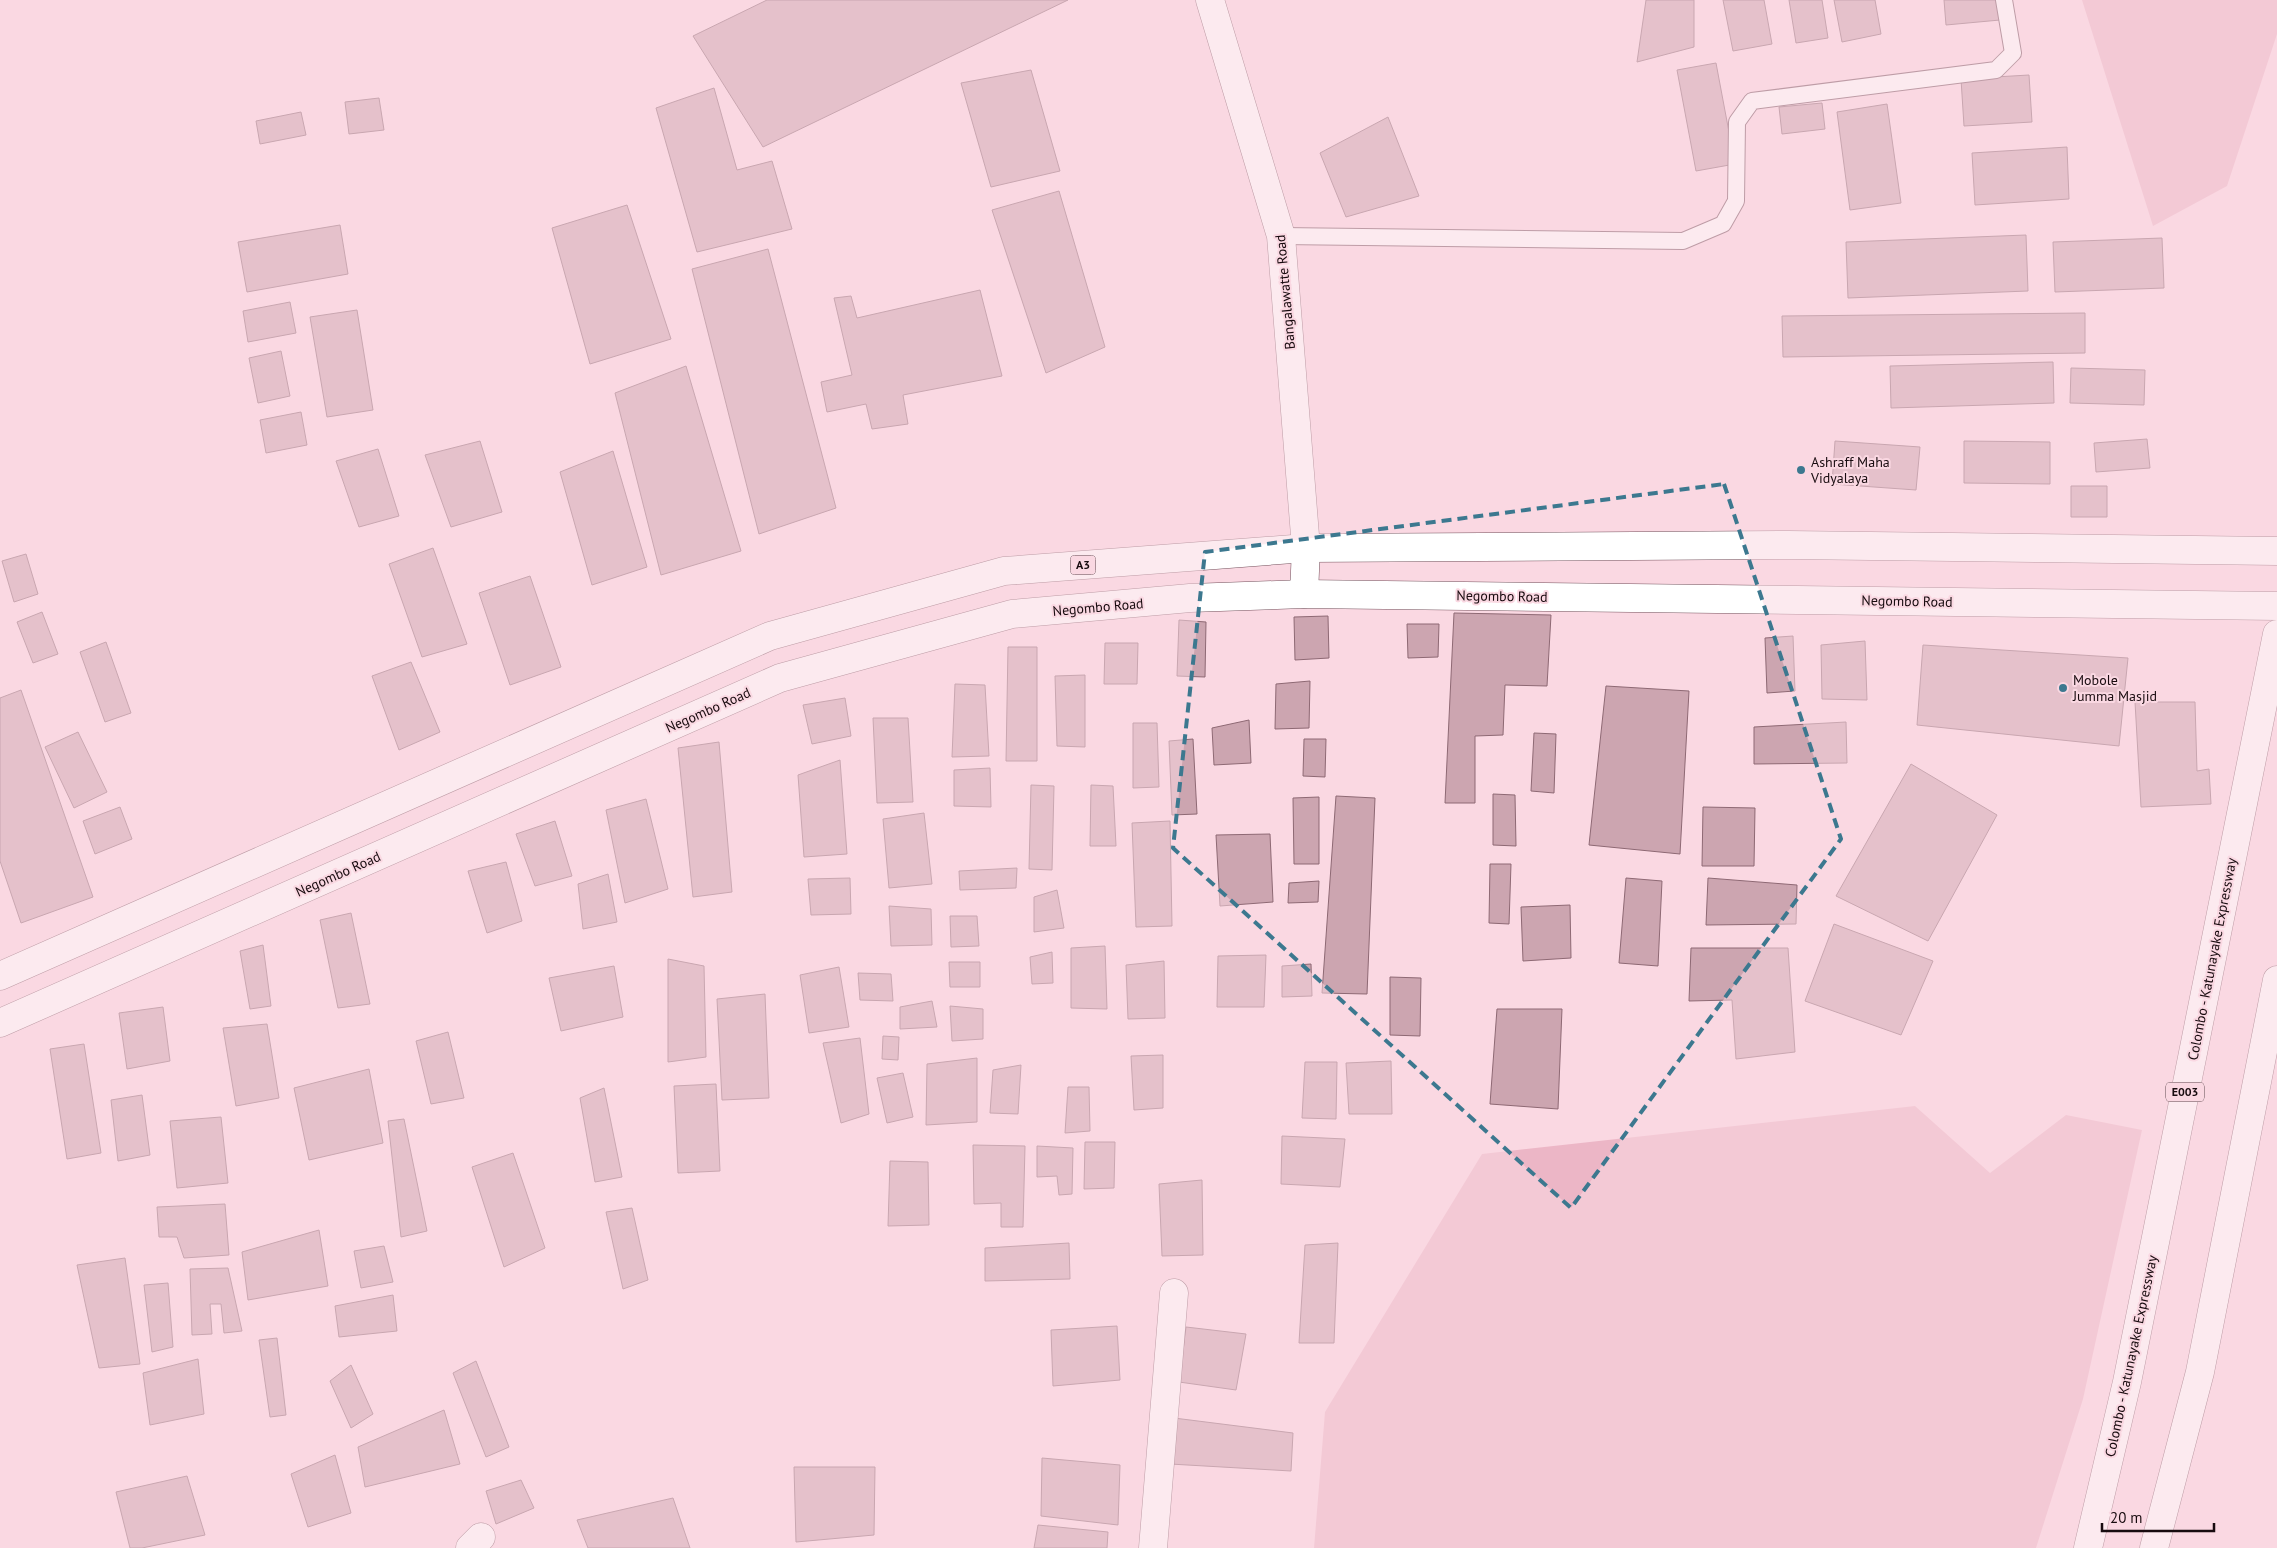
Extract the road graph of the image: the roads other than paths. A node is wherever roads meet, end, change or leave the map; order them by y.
1 (1210, 0) edge
2 (2004, 0) edge
3 (1281, 236) junction
4 (1306, 548) junction
5 (2277, 551) edge
6 (1304, 594) junction
7 (2277, 606) edge
8 (2277, 634) edge
9 (0, 976) edge
10 (2277, 980) edge
11 (0, 1023) edge
12 (1174, 1294) dead end
13 (1153, 1548) edge
14 (2088, 1548) edge
15 (2154, 1548) edge

1 - 3 main road, Bangalawatte Road
2 - 3 lane
3 - 4 main road, Bangalawatte Road
4 - 5 main road, A3
4 - 6 main road, Bangalawatte Road
4 - 9 main road, A3
6 - 7 main road, Negombo Road
6 - 11 main road, Negombo Road
8 - 14 main road, Colombo - Katunayake Expressway / E003
10 - 15 main road
12 - 13 main road

